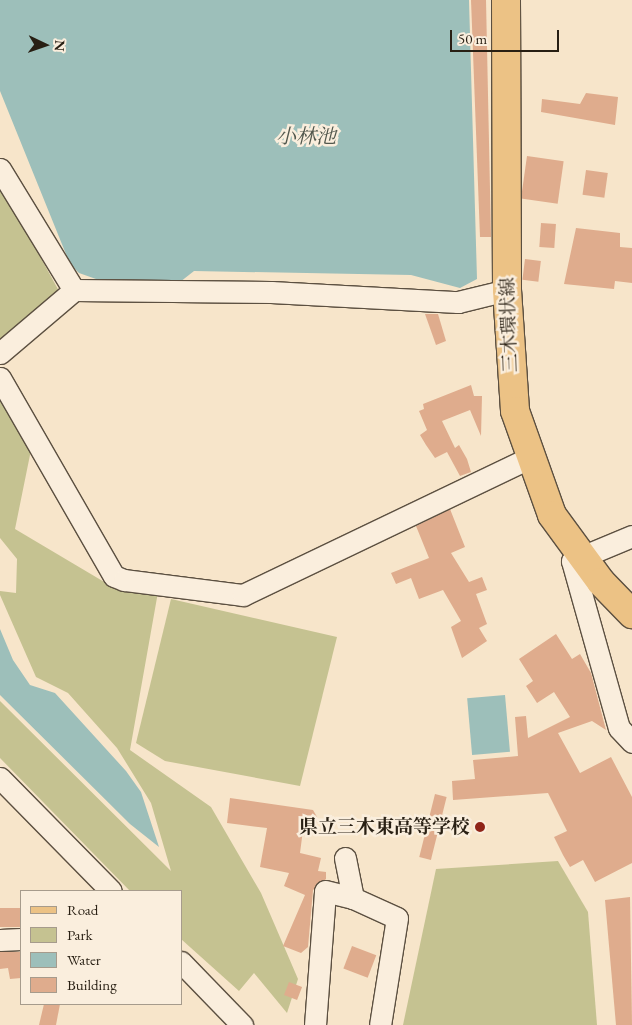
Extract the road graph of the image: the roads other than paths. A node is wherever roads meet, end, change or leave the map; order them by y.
1 (506, 0) edge
2 (0, 169) edge
3 (74, 290) junction
4 (507, 290) junction
5 (0, 353) edge
6 (0, 378) edge
7 (528, 458) junction
8 (632, 536) edge
9 (580, 556) junction
10 (632, 614) edge
11 (632, 742) edge
12 (0, 778) edge
13 (345, 858) dead end
14 (111, 890) edge
15 (353, 898) junction
16 (20, 939) edge
17 (0, 940) edge
18 (182, 963) edge
19 (242, 1025) edge
20 (315, 1025) edge
21 (380, 1025) edge

1 - 4 main road, 三木環状線
2 - 3 street
3 - 4 street
3 - 5 street
4 - 7 main road, 三木環状線
6 - 7 street
7 - 9 main road, 三木環状線
8 - 9 street
9 - 10 main road, 三木環状線
9 - 11 street
12 - 14 street
13 - 15 street
15 - 20 street
15 - 21 street
16 - 17 street
18 - 19 street

